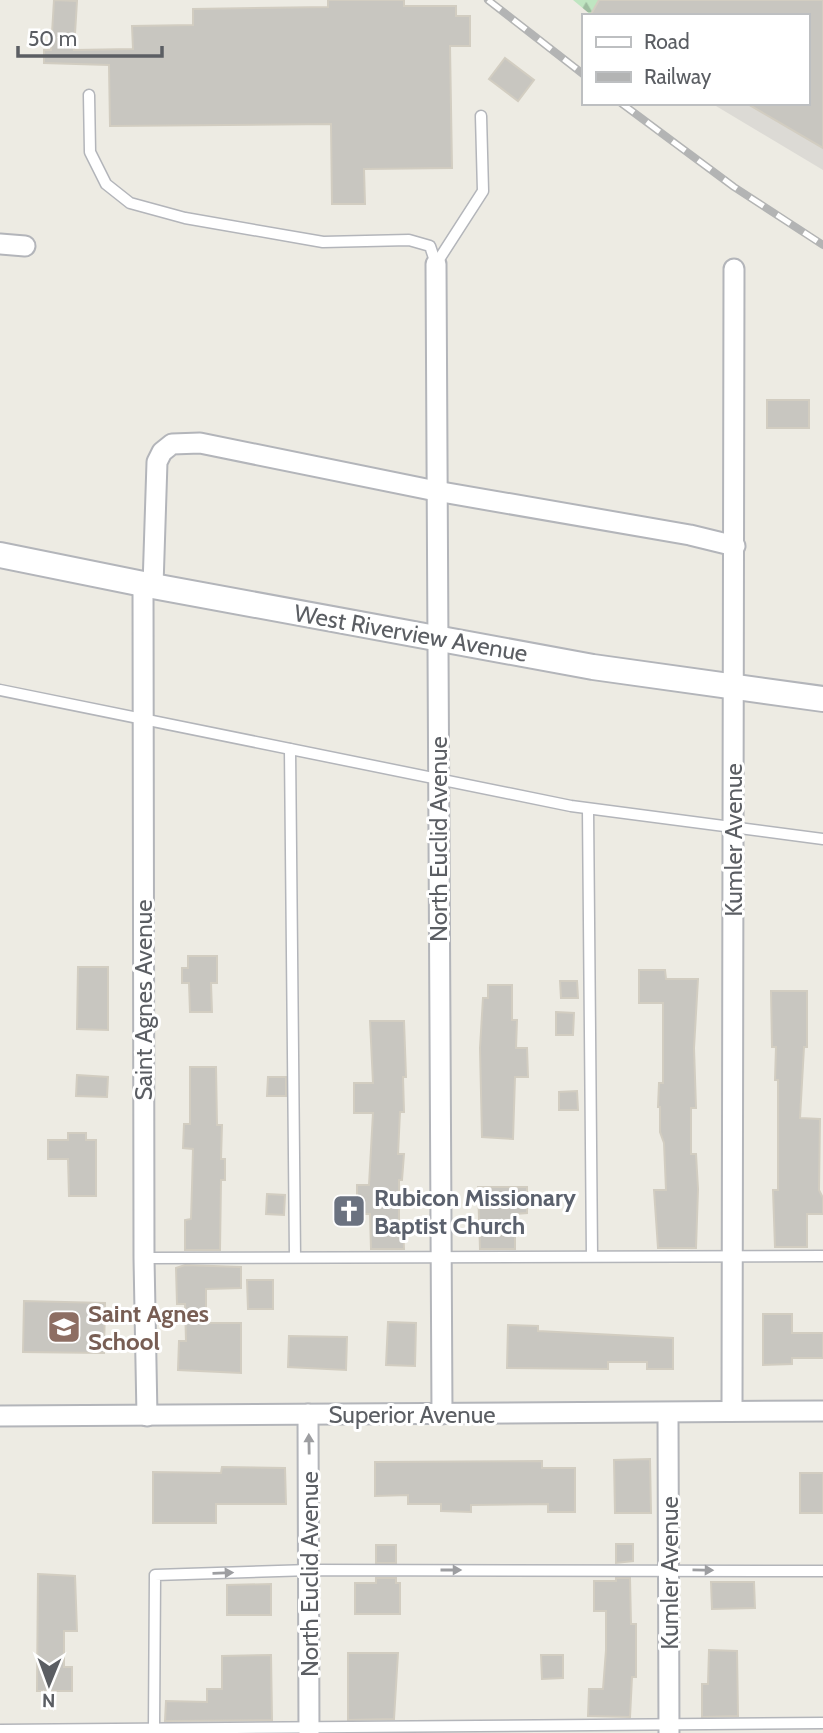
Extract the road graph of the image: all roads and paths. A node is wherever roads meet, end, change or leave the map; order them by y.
1 (89, 95) dead end
2 (481, 116) dead end
3 (0, 243) edge
4 (25, 246) dead end
5 (436, 264) junction
6 (734, 269) dead end
7 (436, 491) junction
8 (735, 546) junction
9 (0, 555) edge
10 (148, 585) junction
11 (439, 637) junction
12 (735, 689) junction
13 (0, 690) edge
14 (823, 699) edge
15 (144, 720) junction
16 (290, 749) junction
17 (437, 779) junction
18 (588, 809) junction
19 (733, 829) junction
20 (823, 839) edge
21 (441, 1255) junction
22 (295, 1256) junction
23 (592, 1256) junction
24 (823, 1256) edge
25 (144, 1258) junction
26 (733, 1258) junction
27 (823, 1410) edge
28 (732, 1411) junction
29 (668, 1413) junction
30 (308, 1414) junction
31 (442, 1415) junction
32 (0, 1416) edge
33 (147, 1416) junction
34 (668, 1569) junction
35 (311, 1570) junction
36 (823, 1572) edge
37 (823, 1723) edge
38 (669, 1728) edge
39 (154, 1729) junction
40 (0, 1730) edge
41 (309, 1730) edge

1 - 5 lane
2 - 5 lane
3 - 4 street
5 - 7 street, North Euclid Avenue
6 - 8 street, Kumler Avenue
7 - 8 street, Saint Agnes Avenue
7 - 10 street, Saint Agnes Avenue
7 - 11 street, North Euclid Avenue
8 - 12 street, Kumler Avenue
9 - 10 street, West Riverview Avenue
10 - 11 street, West Riverview Avenue
10 - 15 street, Saint Agnes Avenue
11 - 12 street, West Riverview Avenue
11 - 17 street, North Euclid Avenue
12 - 14 street, West Riverview Avenue
12 - 19 street, Kumler Avenue
13 - 15 lane
15 - 16 lane
15 - 25 street, Saint Agnes Avenue
16 - 17 lane
16 - 22 lane
17 - 18 lane
17 - 21 street, North Euclid Avenue
18 - 19 lane
18 - 23 lane
19 - 20 lane
19 - 26 street, Kumler Avenue
21 - 22 lane
21 - 23 lane
21 - 31 street, North Euclid Avenue
22 - 25 lane
23 - 26 lane
24 - 26 lane
25 - 33 street, Saint Agnes Avenue
26 - 28 street, Kumler Avenue
27 - 28 street, Superior Avenue
28 - 29 street, Superior Avenue
29 - 31 street, Superior Avenue
29 - 34 street, Kumler Avenue
30 - 31 street, Superior Avenue
30 - 33 street, Superior Avenue
35 -> 30 street, North Euclid Avenue
32 - 33 street, Superior Avenue
35 -> 34 lane
34 -> 36 lane
34 - 38 street, Kumler Avenue
39 -> 35 lane
35 - 41 street, North Euclid Avenue
37 - 38 lane
38 - 41 lane
39 - 40 lane
39 - 41 lane

